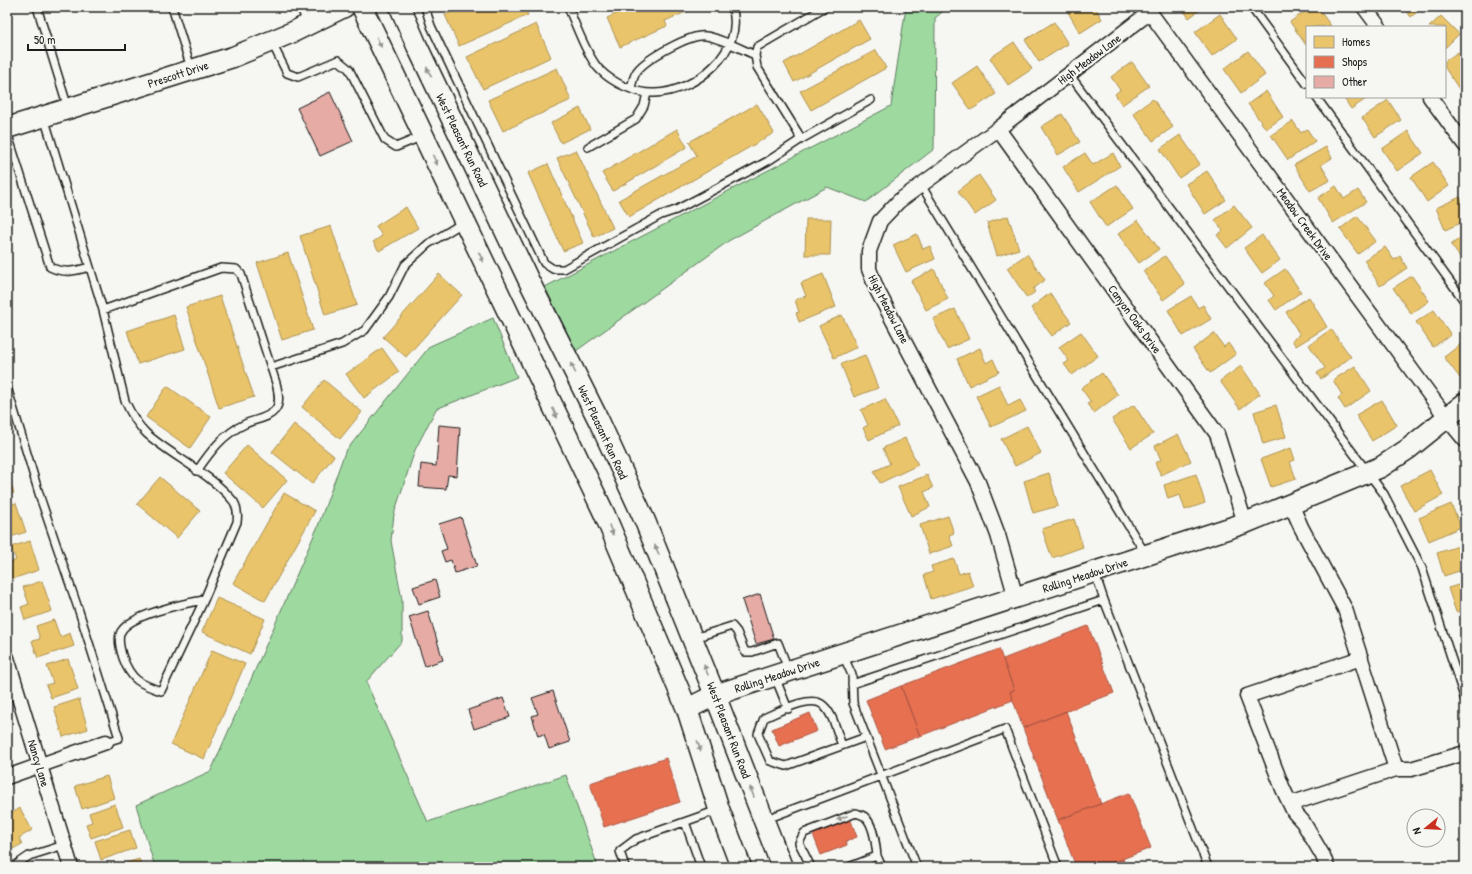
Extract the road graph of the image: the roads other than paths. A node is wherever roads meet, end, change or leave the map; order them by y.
1 (37, 7) edge
2 (172, 7) edge
3 (344, 7) edge
4 (362, 7) edge
5 (400, 7) edge
6 (425, 7) edge
7 (568, 7) edge
8 (732, 7) edge
9 (825, 7) edge
10 (1251, 7) edge
11 (1364, 7) edge
12 (1148, 10) edge
13 (304, 16) edge
14 (1378, 26) edge
15 (270, 41) junction
16 (728, 45) junction
17 (755, 55) junction
18 (192, 70) junction
19 (1069, 74) junction
20 (1306, 83) edge
21 (631, 89) junction
22 (647, 92) junction
23 (1317, 98) edge
24 (1431, 98) edge
25 (871, 100) dead end
26 (68, 109) junction
27 (44, 117) junction
28 (7, 128) edge
29 (998, 129) junction
30 (7, 132) edge
31 (423, 136) junction
32 (800, 140) junction
33 (1465, 145) edge
34 (588, 147) dead end
35 (921, 185) junction
36 (494, 208) junction
37 (464, 222) junction
38 (90, 268) junction
39 (1465, 302) edge
40 (103, 310) junction
41 (271, 367) junction
42 (7, 387) edge
43 (1465, 404) edge
44 (1446, 417) junction
45 (1465, 440) edge
46 (197, 471) junction
47 (1368, 473) junction
48 (1291, 504) junction
49 (1245, 523) junction
50 (1146, 555) junction
51 (1095, 572) junction
52 (1016, 598) junction
53 (204, 600) junction
54 (1104, 600) junction
55 (693, 639) junction
56 (843, 654) junction
57 (7, 658) edge
58 (1361, 658) junction
59 (782, 674) junction
60 (852, 684) junction
61 (715, 695) junction
62 (1465, 700) edge
63 (788, 708) junction
64 (687, 709) junction
65 (866, 737) junction
66 (106, 742) joint
67 (842, 746) junction
68 (1465, 753) edge
69 (39, 766) junction
70 (1396, 769) junction
71 (882, 775) junction
72 (7, 776) edge
73 (1290, 804) junction
74 (719, 809) junction
75 (763, 821) junction
76 (684, 822) junction
77 (64, 845) junction
78 (877, 857) junction
79 (13, 867) edge
80 (71, 867) edge
81 (625, 867) edge
82 (701, 867) edge
83 (741, 867) edge
84 (782, 867) edge
85 (811, 867) edge
86 (849, 867) edge
87 (882, 867) edge
88 (917, 867) edge
89 (1058, 867) edge
90 (1208, 867) edge
91 (1327, 867) edge

1 - 26 lane
2 - 18 lane
3 - 13 main road, Prescott Drive
4 -> 31 main road
36 -> 5 main road, West Pleasant Run Road
6 - 32 lane
7 - 21 lane
8 - 16 lane
9 - 17 lane
10 - 20 lane
11 - 14 street
12 - 19 street, High Meadow Lane
12 - 44 street, Meadow Creek Drive
13 - 15 main road, Prescott Drive
15 - 18 main road, Prescott Drive
15 - 31 lane
16 - 17 lane
16 - 21 lane
16 - 22 lane
17 - 32 lane
18 - 26 main road, Prescott Drive
19 - 29 street, High Meadow Lane
19 - 47 lane
21 - 22 lane
22 - 34 lane
23 - 39 lane
24 - 33 street
25 - 32 lane
26 - 27 main road, Prescott Drive
27 - 28 main road, Prescott Drive
27 - 38 lane
29 - 35 street, High Meadow Lane
29 - 49 street, Canyon Oaks Drive
30 - 38 lane
31 -> 37 main road
35 - 50 lane
35 - 52 street, High Meadow Lane
36 - 37 main road
55 -> 36 main road, West Pleasant Run Road
37 - 41 lane
37 -> 64 main road
38 - 40 lane
40 - 41 lane
40 - 46 lane
41 - 46 lane
42 - 66 lane
43 - 44 main road, Rolling Meadow Drive
44 - 45 street, Meadow Creek Drive
44 - 47 main road, Rolling Meadow Drive
46 - 53 lane
47 - 48 main road, Rolling Meadow Drive
47 - 62 lane
48 - 49 main road, Rolling Meadow Drive
48 - 58 street
49 - 50 main road, Rolling Meadow Drive
50 - 51 main road, Rolling Meadow Drive
51 - 52 main road, Rolling Meadow Drive
51 - 54 lane
52 - 56 main road, Rolling Meadow Drive
53 - 53 lane
54 - 60 lane
54 - 90 lane
55 - 59 lane
61 -> 55 main road, West Pleasant Run Road
56 - 59 main road, Rolling Meadow Drive
56 - 60 lane
57 - 69 street, Nancy Lane
58 - 70 street
58 - 73 street
59 - 61 main road, Rolling Meadow Drive
59 - 63 lane
60 - 65 lane
61 - 64 main road, Rolling Meadow Drive
75 -> 61 main road, West Pleasant Run Road
63 - 67 lane
63 - 67 lane
64 -> 74 main road
65 - 67 lane
65 - 71 lane
66 - 69 street
68 - 70 street
69 - 72 street
69 - 77 street, Nancy Lane
70 - 73 street
71 - 75 lane
71 - 88 lane
71 - 89 lane
73 - 91 street
74 - 76 lane
74 - 83 main road
75 - 84 main road, West Pleasant Run Road
76 - 81 lane
76 - 82 lane
77 - 79 lane
77 - 80 street, Nancy Lane
78 -> 85 lane
78 - 86 lane
78 - 87 lane

